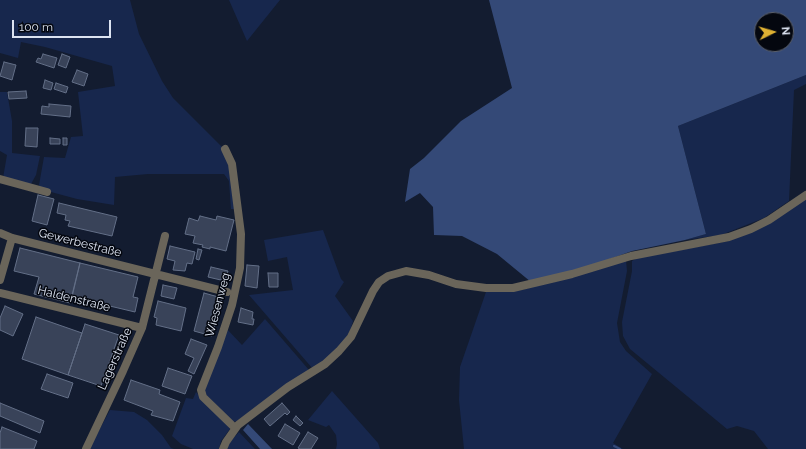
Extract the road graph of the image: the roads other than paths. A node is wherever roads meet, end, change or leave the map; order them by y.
1 (225, 149) dead end
2 (0, 179) edge
3 (47, 192) dead end
4 (806, 195) edge
5 (0, 233) edge
6 (165, 236) dead end
7 (12, 238) junction
8 (156, 274) junction
9 (0, 280) edge
10 (227, 292) dead end
11 (0, 293) edge
12 (142, 328) junction
13 (235, 428) junction
14 (86, 449) edge
15 (223, 449) edge

1 - 13 street, Wiesenweg
2 - 3 street
4 - 13 street
5 - 7 street, Gewerbestraße
6 - 8 street, Lagerstraße
7 - 8 street, Gewerbestraße
7 - 9 street
8 - 10 street
8 - 12 street, Lagerstraße
11 - 12 street, Haldenstraße
12 - 14 street, Lagerstraße
13 - 15 street

